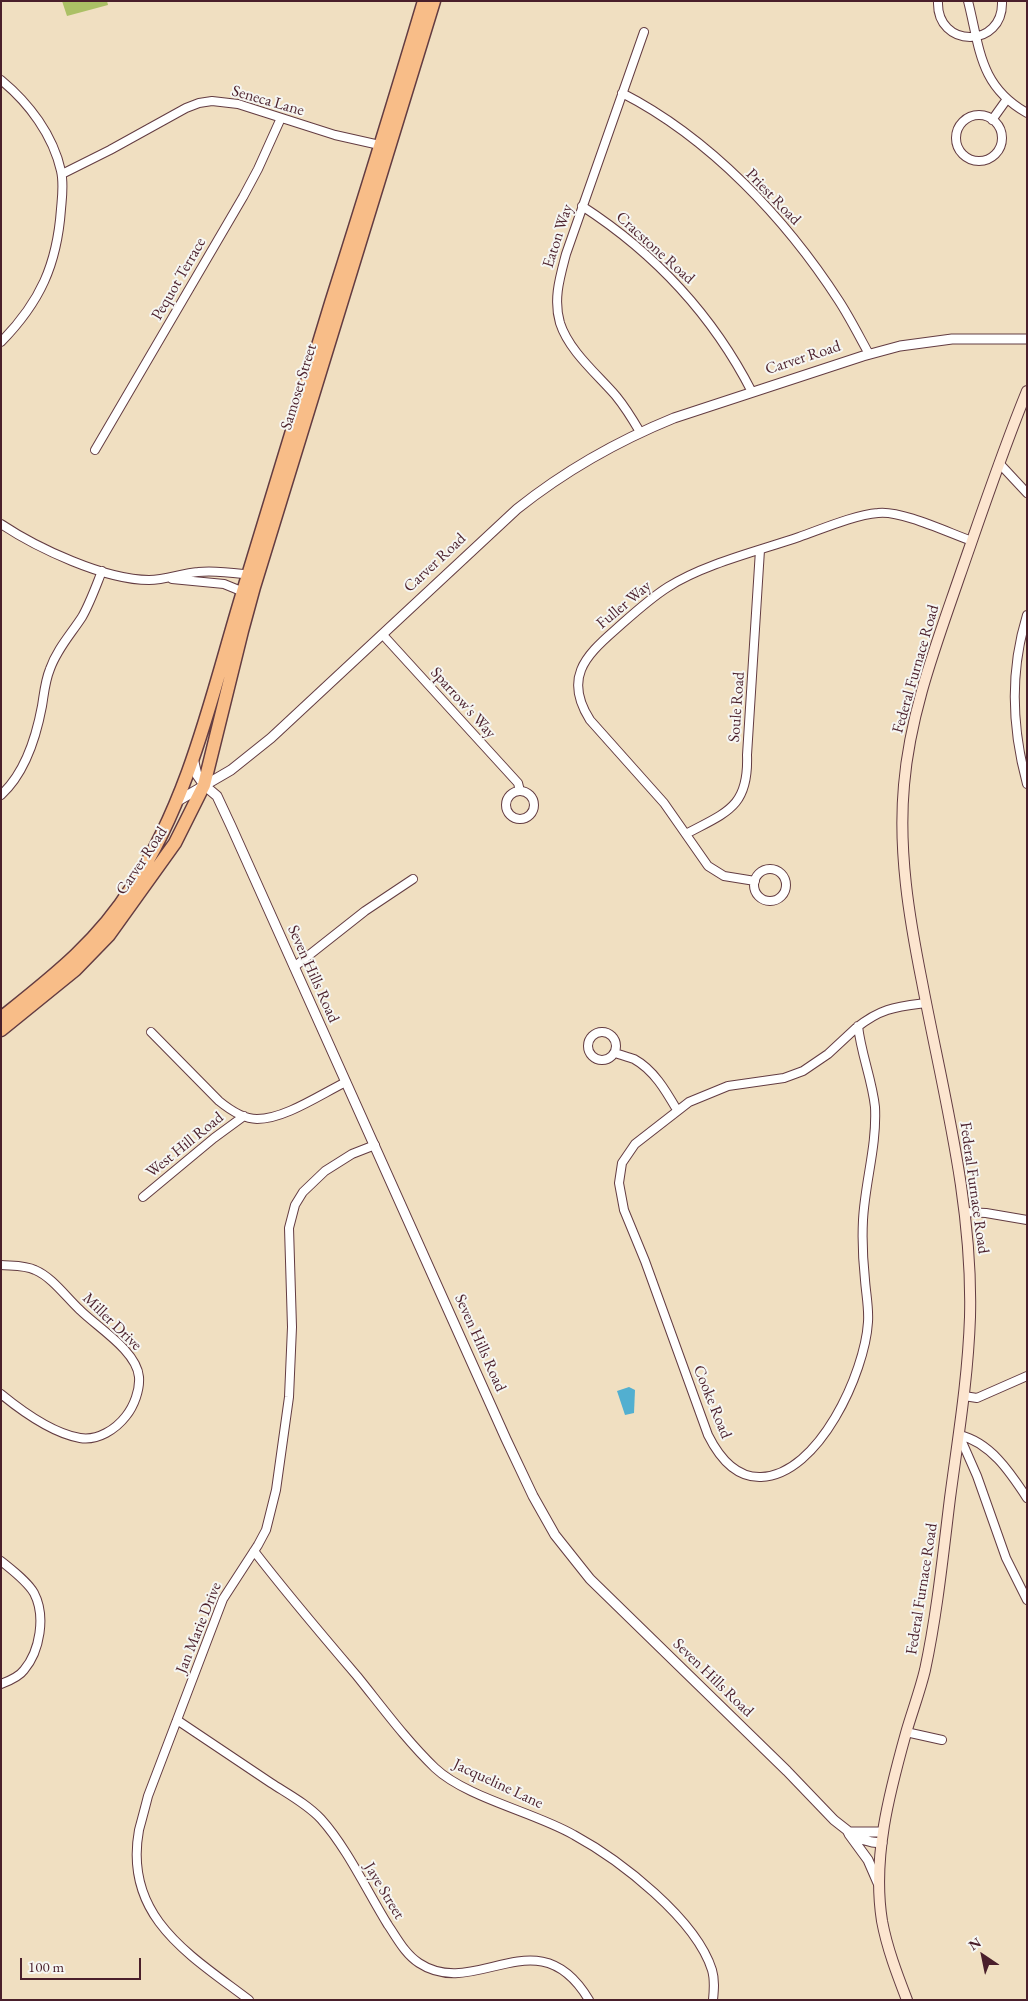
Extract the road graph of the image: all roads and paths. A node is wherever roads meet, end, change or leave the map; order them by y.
1 (424, 1) edge
2 (434, 1) edge
3 (938, 1) edge
4 (968, 1) edge
5 (1002, 1) edge
6 (644, 32) dead end
7 (976, 37) junction
8 (1, 80) edge
9 (622, 93) junction
10 (1007, 99) junction
11 (1027, 112) edge
12 (281, 118) junction
13 (992, 120) junction
14 (386, 147) junction
15 (62, 174) junction
16 (582, 206) junction
17 (1027, 339) edge
18 (1, 342) edge
19 (869, 354) junction
20 (1027, 391) edge
21 (752, 392) junction
22 (640, 432) junction
23 (94, 450) dead end
24 (999, 463) junction
25 (1027, 492) edge
26 (1, 524) edge
27 (972, 541) junction
28 (760, 550) junction
29 (102, 571) junction
30 (253, 576) junction
31 (163, 578) junction
32 (247, 594) junction
33 (1027, 615) edge
34 (382, 634) junction
35 (193, 758) junction
36 (1027, 784) edge
37 (204, 785) junction
38 (520, 791) dead end
39 (1, 795) edge
40 (176, 802) junction
41 (686, 834) junction
42 (413, 878) dead end
43 (755, 881) junction
44 (294, 967) junction
45 (926, 1003) junction
46 (1, 1018) edge
47 (858, 1026) junction
48 (1, 1030) edge
49 (151, 1032) dead end
50 (615, 1053) dead end
51 (346, 1082) junction
52 (678, 1110) junction
53 (244, 1116) junction
54 (375, 1145) junction
55 (144, 1197) dead end
56 (965, 1212) junction
57 (1027, 1220) edge
58 (1, 1266) edge
59 (1027, 1376) edge
60 (1, 1394) edge
61 (964, 1396) junction
62 (959, 1435) junction
63 (1027, 1498) edge
64 (254, 1550) junction
65 (1, 1560) edge
66 (1027, 1600) edge
67 (1, 1684) edge
68 (177, 1720) junction
69 (906, 1732) junction
70 (942, 1740) dead end
71 (848, 1832) junction
72 (883, 1832) junction
73 (882, 1843) junction
74 (880, 1885) junction
75 (249, 2000) edge
76 (590, 2000) edge
77 (713, 2000) edge
78 (907, 2000) edge

1 - 14 highway, Samoset Street
2 - 14 highway, Samoset Street
3 - 7 street
4 - 7 street
5 - 7 street
6 - 9 street, Eaton Way
7 - 10 street
8 - 15 street
9 - 16 street, Eaton Way
9 - 19 street, Priest Road
10 - 11 street
10 - 13 street
12 - 14 street, Seneca Lane
12 - 15 street, Seneca Lane
12 - 23 street, Pequot Terrace
13 - 13 street
14 - 30 highway, Samoset Street
15 - 18 street
16 - 21 street, Cracstone Road
16 - 22 street, Eaton Way
17 - 19 street, Carver Road
19 - 21 street, Carver Road
20 - 24 main road, Federal Furnace Road
21 - 22 street, Carver Road
22 - 34 street, Carver Road
24 - 25 street
24 - 27 main road, Federal Furnace Road
26 - 29 street
27 - 28 street, Fuller Way
27 - 45 main road, Federal Furnace Road
28 - 41 street, Soule Road
28 - 41 street, Fuller Way
29 - 31 street
29 - 39 street
30 - 31 street
30 - 32 highway, Samoset Street
31 - 32 street
32 - 35 highway, Samoset Street
32 - 37 highway, Samoset Street
33 - 36 street
34 - 37 street, Carver Road
34 - 38 street, Sparrow's Way
35 - 37 street, Seven Hills Road
35 - 40 highway, Carver Road
37 - 40 street
37 - 44 street, Seven Hills Road
37 - 48 highway, Carver Road
40 - 46 highway, Carver Road
41 - 43 street, Fuller Way
42 - 44 street
43 - 43 street
44 - 51 street, Seven Hills Road
45 - 47 street, Cooke Road
45 - 56 main road, Federal Furnace Road
47 - 52 street, Cooke Road
47 - 52 street, Cooke Road
49 - 53 street
50 - 52 street
51 - 53 street
51 - 54 street, Seven Hills Road
53 - 55 street, West Hill Road
54 - 64 street, Jan Marie Drive
54 - 71 street, Seven Hills Road
56 - 57 street
56 - 61 main road, Federal Furnace Road
58 - 60 street, Miller Drive
59 - 61 street
61 - 62 main road, Federal Furnace Road
62 - 63 street
62 - 66 street
62 - 69 main road, Federal Furnace Road
64 - 68 street, Jan Marie Drive
64 - 77 street, Jacqueline Lane
65 - 67 street
68 - 75 street, Jan Marie Drive
68 - 76 street, Jaye Street
69 - 70 street
69 - 72 main road, Federal Furnace Road
71 - 72 street
71 - 73 street, Seven Hills Road
71 - 74 street
72 - 73 main road, Federal Furnace Road
73 - 74 main road, Federal Furnace Road
74 - 78 main road, Federal Furnace Road

